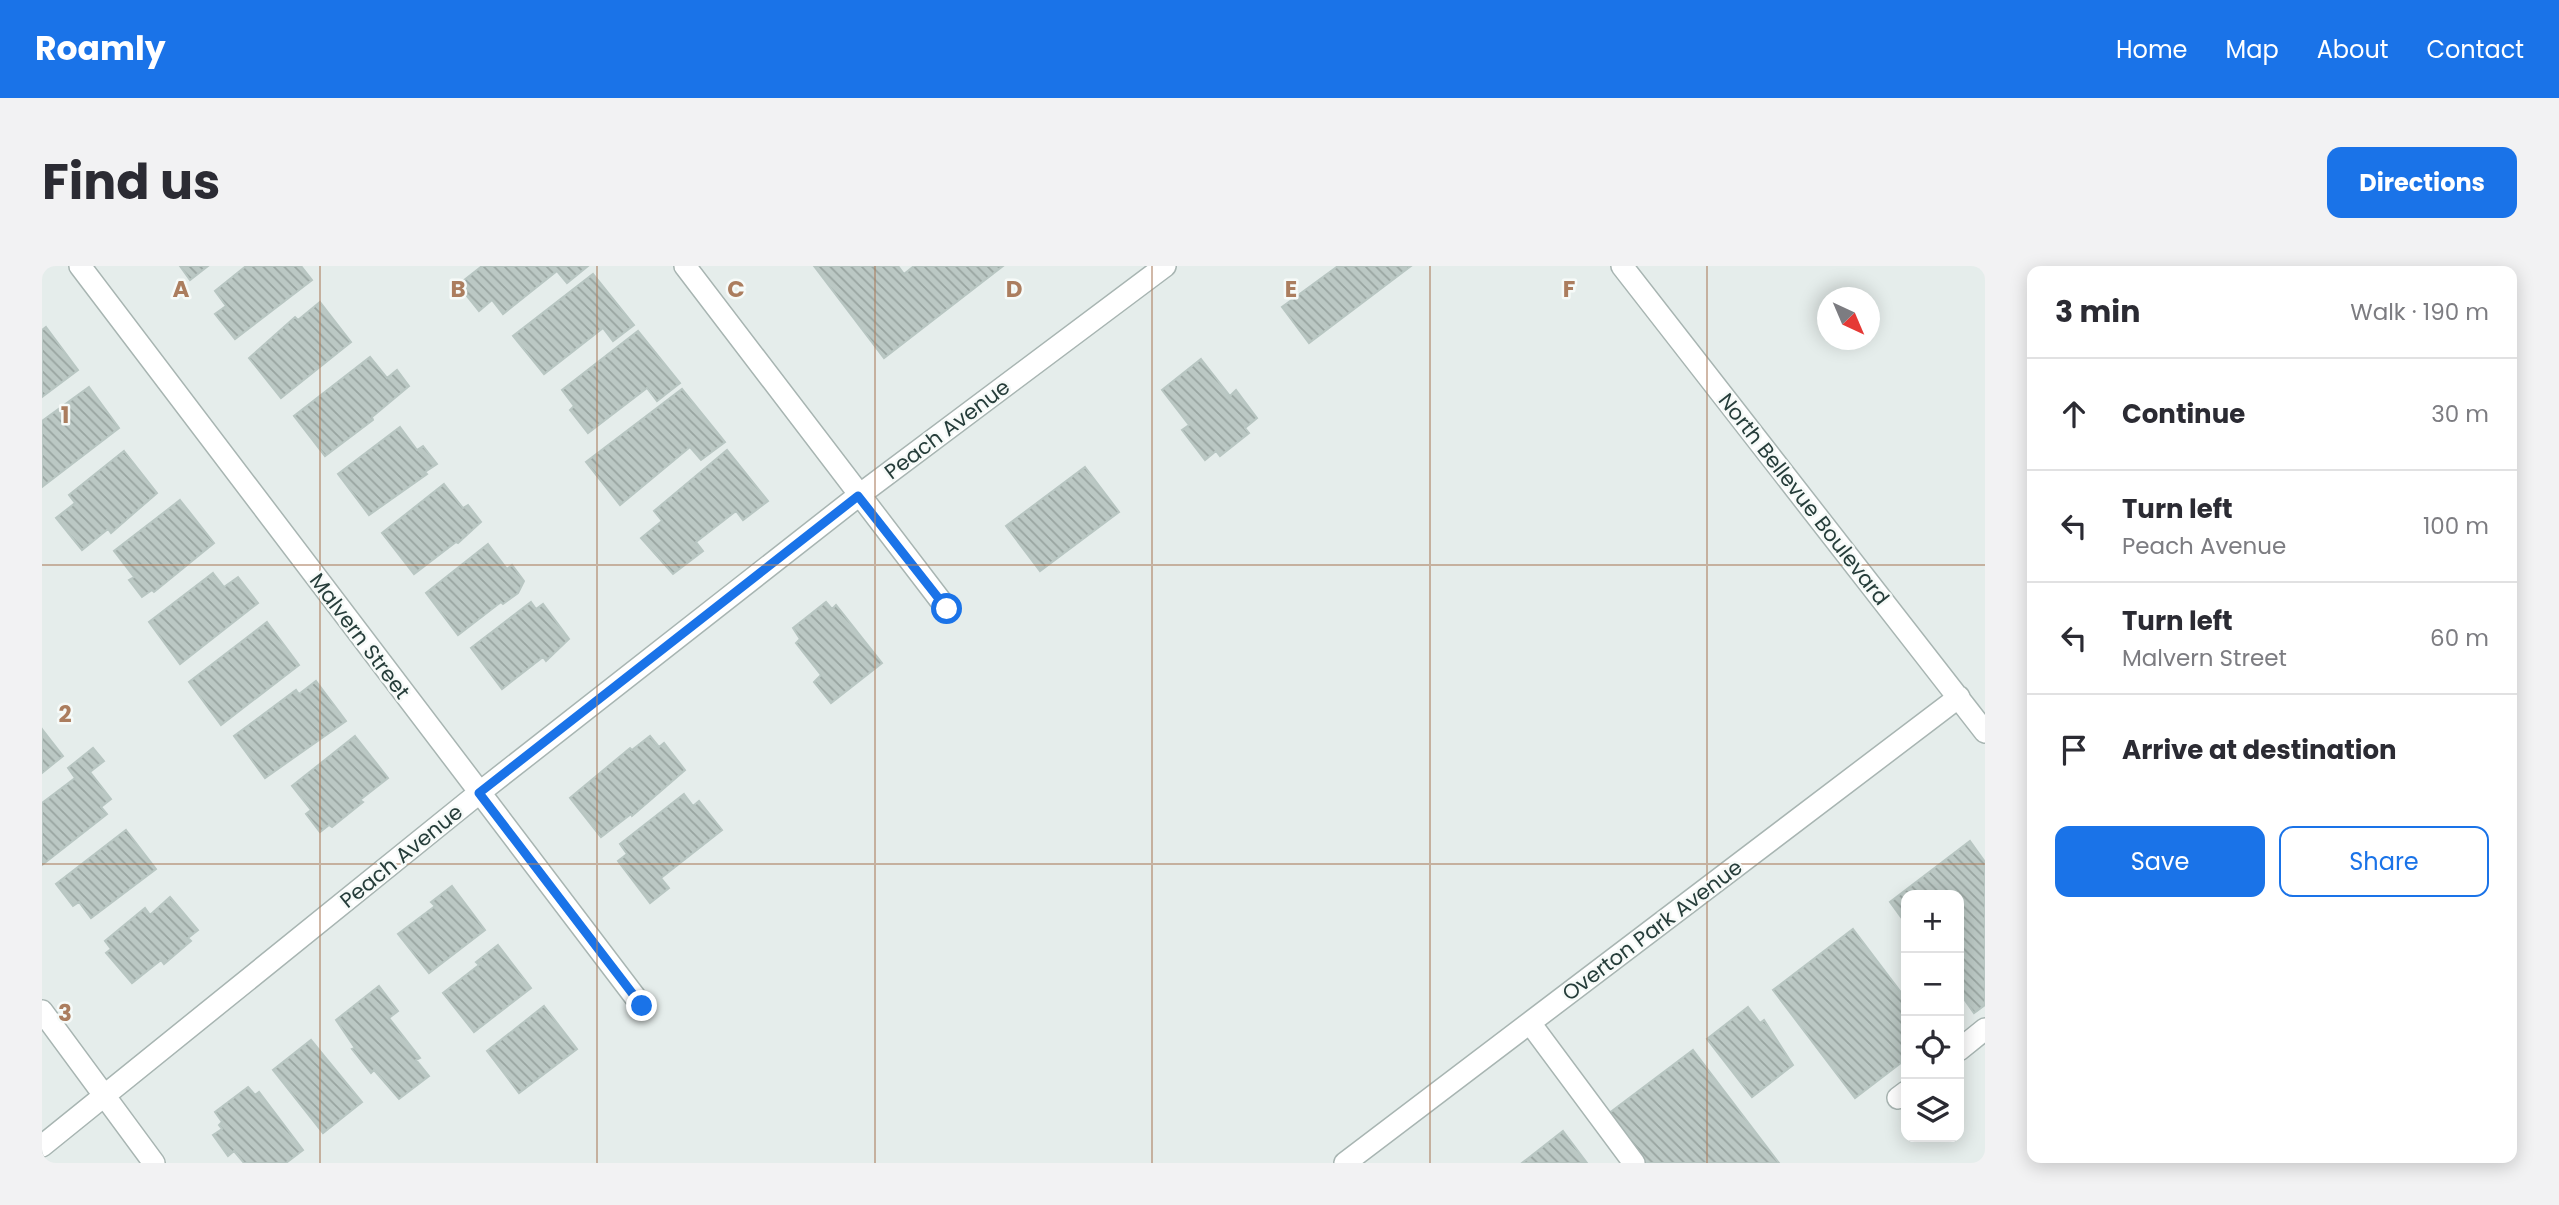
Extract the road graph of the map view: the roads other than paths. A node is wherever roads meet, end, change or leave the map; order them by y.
1 (80, 266) edge
2 (685, 266) edge
3 (1622, 266) edge
4 (1159, 268) edge
5 (858, 496) junction
6 (947, 609) dead end
7 (1959, 697) junction
8 (1985, 732) edge
9 (479, 793) junction
10 (642, 1006) dead end
11 (42, 1011) edge
12 (1530, 1023) junction
13 (1985, 1029) edge
14 (1964, 1046) edge
15 (104, 1097) junction
16 (42, 1146) edge
17 (1356, 1160) edge
18 (154, 1163) edge
19 (1634, 1163) edge

1 - 9 street, Malvern Street
2 - 5 street
3 - 7 street, North Bellevue Boulevard
4 - 5 street, Peach Avenue
5 - 6 street
5 - 9 street, Peach Avenue
7 - 8 street, North Bellevue Boulevard
7 - 12 street, Overton Park Avenue
9 - 10 street, Malvern Street
9 - 15 street, Peach Avenue
11 - 15 street
12 - 17 street, Overton Park Avenue
12 - 19 street
13 - 14 street
15 - 16 street, Peach Avenue
15 - 18 street

